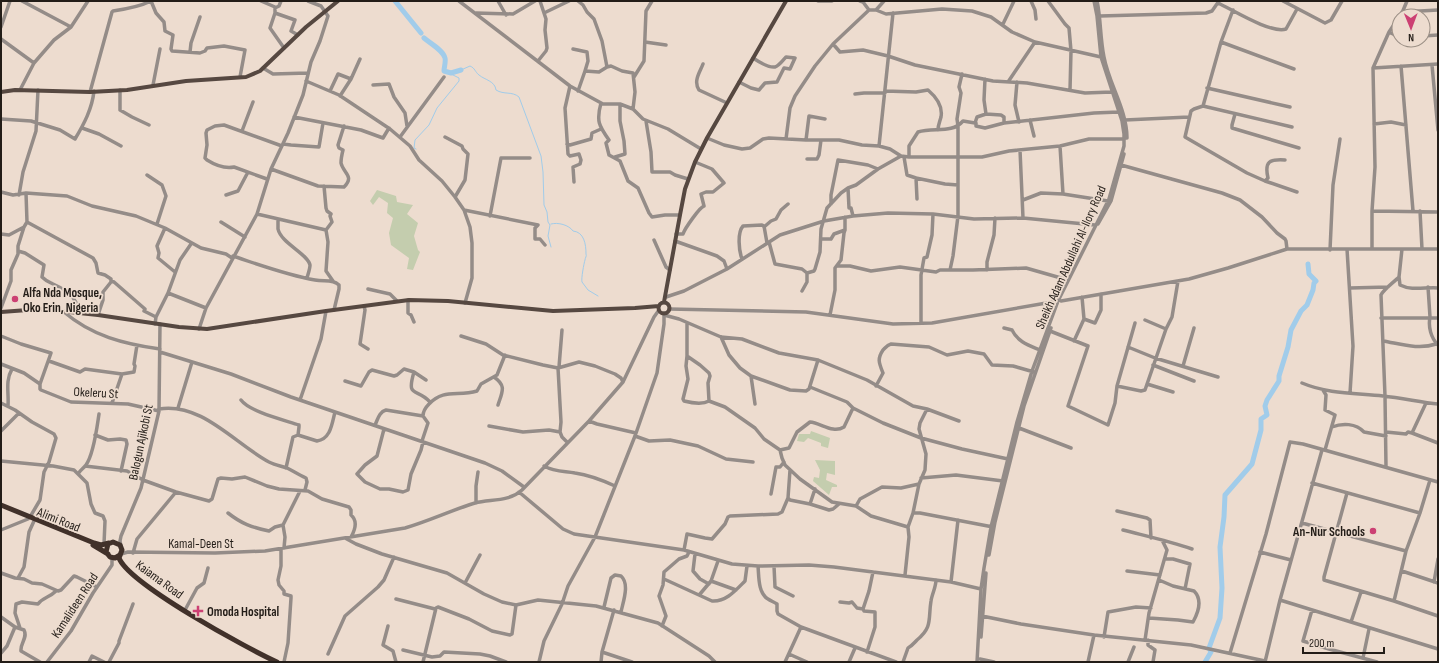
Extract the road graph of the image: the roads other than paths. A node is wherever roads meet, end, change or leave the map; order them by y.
1 (10, 1) edge
2 (22, 1) edge
3 (88, 1) edge
4 (151, 1) edge
5 (262, 1) edge
6 (281, 1) edge
7 (308, 1) edge
8 (338, 1) edge
9 (459, 1) edge
10 (498, 1) edge
11 (540, 1) edge
12 (569, 1) edge
13 (578, 1) edge
14 (652, 1) edge
15 (786, 1) edge
16 (818, 1) edge
17 (832, 1) edge
18 (860, 1) edge
19 (884, 1) edge
20 (1014, 1) edge
21 (1031, 1) edge
22 (1048, 1) edge
23 (1096, 1) edge
24 (1283, 1) edge
25 (1342, 1) edge
26 (534, 2) edge
27 (1218, 2) edge
28 (275, 8) junction
29 (1297, 9) junction
30 (869, 10) junction
31 (876, 10) junction
32 (1233, 10) junction
33 (325, 12) junction
34 (275, 13) junction
35 (476, 13) junction
36 (544, 13) junction
37 (893, 13) junction
38 (506, 15) junction
39 (1100, 16) junction
40 (200, 17) dead end
41 (1036, 19) dead end
42 (1003, 24) junction
43 (1, 27) edge
44 (70, 27) junction
45 (1390, 32) edge
46 (298, 35) junction
47 (1, 39) edge
48 (645, 42) junction
49 (1035, 42) junction
50 (1221, 42) junction
51 (833, 44) junction
52 (666, 45) dead end
53 (284, 48) junction
54 (160, 49) dead end
55 (573, 50) dead end
56 (1071, 51) junction
57 (190, 52) junction
58 (888, 56) junction
59 (1101, 57) junction
60 (753, 58) junction
61 (360, 59) dead end
62 (538, 62) junction
63 (34, 63) junction
64 (703, 64) dead end
65 (1438, 64) edge
66 (1432, 65) junction
67 (1401, 66) junction
68 (607, 67) junction
69 (263, 68) junction
70 (1294, 68) dead end
71 (1373, 68) junction
72 (585, 71) junction
73 (308, 73) junction
74 (962, 74) junction
75 (240, 77) junction
76 (444, 77) dead end
77 (634, 77) junction
78 (351, 79) junction
79 (985, 79) junction
80 (306, 81) junction
81 (739, 82) junction
82 (1008, 82) junction
83 (1017, 82) junction
84 (1110, 83) junction
85 (153, 85) junction
86 (373, 85) dead end
87 (570, 86) junction
88 (1207, 88) junction
89 (20, 90) junction
90 (38, 90) junction
91 (120, 90) junction
92 (578, 90) junction
93 (1070, 90) junction
94 (92, 91) junction
95 (330, 91) junction
96 (1, 92) edge
97 (885, 92) junction
98 (1112, 92) junction
99 (855, 94) dead end
100 (340, 96) junction
101 (1436, 100) edge
102 (253, 102) dead end
103 (601, 103) junction
104 (727, 103) junction
105 (620, 104) junction
106 (1203, 106) junction
107 (1290, 108) dead end
108 (634, 109) junction
109 (1119, 112) junction
110 (986, 114) junction
111 (1236, 114) junction
112 (294, 117) junction
113 (1189, 117) junction
114 (1, 119) edge
115 (825, 119) dead end
116 (1030, 120) junction
117 (1125, 120) junction
118 (646, 121) junction
119 (974, 122) junction
120 (1019, 122) junction
121 (37, 123) junction
122 (324, 123) junction
123 (1004, 123) junction
124 (1374, 124) junction
125 (149, 125) dead end
126 (1406, 125) junction
127 (344, 126) junction
128 (407, 126) junction
129 (958, 126) junction
130 (1292, 127) dead end
131 (82, 128) junction
132 (389, 128) junction
133 (1438, 128) edge
134 (601, 129) junction
135 (938, 130) junction
136 (242, 131) junction
137 (1034, 136) dead end
138 (400, 137) junction
139 (445, 137) dead end
140 (707, 138) junction
141 (786, 139) junction
142 (1124, 139) junction
143 (1340, 139) dead end
144 (806, 140) junction
145 (821, 140) junction
146 (283, 144) junction
147 (567, 144) junction
148 (121, 146) dead end
149 (879, 146) junction
150 (1060, 146) junction
151 (1299, 148) dead end
152 (701, 149) junction
153 (1020, 150) junction
154 (615, 157) junction
155 (905, 157) junction
156 (530, 158) dead end
157 (958, 158) junction
158 (807, 159) dead end
159 (1285, 160) dead end
160 (695, 162) junction
161 (1121, 165) junction
162 (271, 169) junction
163 (878, 169) junction
164 (248, 172) junction
165 (1118, 172) junction
166 (147, 175) dead end
167 (916, 178) junction
168 (688, 179) junction
169 (267, 180) junction
170 (1265, 181) junction
171 (574, 182) dead end
172 (958, 184) junction
173 (324, 186) junction
174 (848, 188) junction
175 (1, 192) edge
176 (1296, 192) dead end
177 (26, 194) junction
178 (1063, 194) junction
179 (19, 195) junction
180 (226, 195) dead end
181 (456, 197) junction
182 (917, 199) dead end
183 (1023, 200) junction
184 (1108, 201) junction
185 (788, 204) dead end
186 (831, 204) junction
187 (464, 210) junction
188 (1372, 211) junction
189 (1420, 211) junction
190 (1413, 212) junction
191 (1438, 212) edge
192 (257, 214) junction
193 (933, 214) junction
194 (680, 215) junction
195 (490, 216) junction
196 (853, 216) junction
197 (958, 216) junction
198 (844, 217) junction
199 (995, 218) junction
200 (1023, 218) junction
201 (278, 220) junction
202 (824, 221) junction
203 (27, 222) junction
204 (221, 222) dead end
205 (157, 224) junction
206 (1095, 225) junction
207 (24, 227) junction
208 (764, 227) junction
209 (165, 228) junction
210 (326, 230) junction
211 (845, 230) junction
212 (1, 234) edge
213 (676, 234) junction
214 (1091, 236) junction
215 (245, 237) junction
216 (821, 239) junction
217 (654, 240) dead end
218 (675, 241) junction
219 (768, 242) junction
220 (191, 244) junction
221 (545, 246) dead end
222 (1287, 249) junction
223 (1372, 249) junction
224 (1402, 249) junction
225 (1422, 249) junction
226 (1438, 249) edge
227 (1330, 250) junction
228 (1347, 250) junction
229 (18, 251) junction
230 (233, 257) junction
231 (742, 259) junction
232 (838, 266) junction
233 (726, 269) junction
234 (670, 270) junction
235 (921, 270) junction
236 (950, 270) junction
237 (987, 270) junction
238 (175, 272) junction
239 (807, 273) junction
240 (1399, 277) junction
241 (307, 278) junction
242 (1068, 280) junction
243 (111, 281) junction
244 (333, 281) junction
245 (1178, 281) junction
246 (1389, 287) junction
247 (1428, 287) junction
248 (1350, 288) junction
249 (1438, 288) edge
250 (368, 289) dead end
251 (802, 290) dead end
252 (168, 293) junction
253 (1101, 294) junction
254 (666, 297) junction
255 (1082, 297) junction
256 (2, 300) edge
257 (408, 300) junction
258 (397, 301) junction
259 (1060, 301) junction
260 (664, 302) junction
261 (465, 303) junction
262 (364, 306) junction
263 (1, 308) edge
264 (206, 308) junction
265 (659, 309) junction
266 (669, 309) junction
267 (334, 310) junction
268 (64, 311) junction
269 (326, 311) junction
270 (1, 312) edge
271 (81, 313) junction
272 (664, 314) junction
273 (98, 315) junction
274 (830, 315) junction
275 (156, 317) junction
276 (1430, 317) junction
277 (1381, 318) junction
278 (1438, 318) edge
279 (1084, 319) junction
280 (1145, 320) dead end
281 (414, 322) dead end
282 (687, 323) junction
283 (921, 323) junction
284 (1135, 323) dead end
285 (155, 324) junction
286 (160, 324) junction
287 (1004, 328) dead end
288 (1194, 328) dead end
289 (199, 329) junction
290 (1166, 329) junction
291 (562, 330) dead end
292 (1050, 331) junction
293 (1, 336) edge
294 (461, 336) dead end
295 (721, 337) junction
296 (1074, 341) junction
297 (1383, 341) junction
298 (1437, 344) edge
299 (137, 345) junction
300 (1128, 347) junction
301 (368, 349) dead end
302 (160, 350) junction
303 (1040, 350) junction
304 (505, 355) junction
305 (688, 356) junction
306 (1156, 358) junction
307 (818, 360) junction
308 (49, 361) junction
309 (192, 362) junction
310 (1, 364) edge
311 (1153, 365) junction
312 (1183, 366) junction
313 (558, 367) junction
314 (12, 369) junction
315 (414, 372) junction
316 (1034, 372) junction
317 (122, 374) junction
318 (751, 376) junction
319 (494, 377) junction
320 (1218, 377) dead end
321 (426, 380) dead end
322 (1194, 381) dead end
323 (345, 382) dead end
324 (623, 382) junction
325 (1302, 383) dead end
326 (40, 384) junction
327 (1147, 384) junction
328 (876, 386) junction
329 (1117, 386) junction
330 (810, 387) junction
331 (1323, 390) junction
332 (1173, 392) dead end
333 (1350, 393) junction
334 (1385, 396) junction
335 (241, 400) dead end
336 (300, 400) junction
337 (709, 401) junction
338 (430, 402) junction
339 (1, 403) edge
340 (112, 403) junction
341 (1426, 403) junction
342 (755, 404) dead end
343 (1438, 404) edge
344 (8, 406) junction
345 (498, 406) dead end
346 (178, 408) junction
347 (853, 408) junction
348 (927, 409) junction
349 (159, 410) junction
350 (335, 412) junction
351 (19, 413) junction
352 (99, 414) dead end
353 (423, 416) junction
354 (589, 420) junction
355 (959, 421) dead end
356 (375, 425) junction
357 (489, 426) dead end
358 (1332, 427) junction
359 (1019, 428) junction
360 (384, 429) junction
361 (1, 431) edge
362 (560, 432) junction
363 (1412, 433) junction
364 (636, 434) junction
365 (1386, 434) junction
366 (95, 435) junction
367 (298, 435) junction
368 (922, 438) junction
369 (422, 441) junction
370 (567, 442) junction
371 (1438, 443) edge
372 (1072, 448) dead end
373 (780, 450) junction
374 (1323, 450) junction
375 (1008, 459) junction
376 (1, 461) edge
377 (753, 462) dead end
378 (784, 462) junction
379 (48, 465) junction
380 (85, 466) junction
381 (544, 466) junction
382 (1386, 467) junction
383 (286, 468) junction
384 (790, 469) junction
385 (121, 471) junction
386 (478, 472) dead end
387 (78, 474) junction
388 (921, 478) junction
389 (143, 480) junction
390 (1430, 480) junction
391 (1003, 481) junction
392 (1438, 482) edge
393 (1312, 483) junction
394 (919, 484) junction
395 (615, 486) junction
396 (524, 488) junction
397 (815, 489) junction
398 (305, 490) junction
399 (300, 491) junction
400 (176, 492) junction
401 (519, 492) junction
402 (1347, 493) junction
403 (771, 494) dead end
404 (788, 498) junction
405 (476, 503) junction
406 (810, 504) junction
407 (839, 504) junction
408 (856, 506) junction
409 (1, 507) edge
410 (228, 512) dead end
411 (1117, 512) dead end
412 (913, 513) junction
413 (1420, 513) junction
414 (31, 519) junction
415 (958, 520) junction
416 (1302, 523) junction
417 (283, 525) junction
418 (908, 527) junction
419 (993, 527) junction
420 (1, 530) edge
421 (1123, 530) dead end
422 (1336, 532) junction
423 (121, 536) junction
424 (351, 537) junction
425 (595, 537) junction
426 (345, 538) junction
427 (1151, 538) junction
428 (1162, 540) junction
429 (112, 542) junction
430 (104, 544) junction
431 (283, 548) junction
432 (1192, 549) dead end
433 (684, 550) junction
434 (121, 551) junction
435 (1406, 551) junction
436 (689, 552) junction
437 (1260, 552) junction
438 (133, 553) junction
439 (480, 554) dead end
440 (695, 554) junction
441 (111, 557) junction
442 (394, 557) junction
443 (1165, 559) junction
444 (1438, 559) edge
445 (1291, 560) junction
446 (718, 561) junction
447 (747, 566) junction
448 (758, 566) junction
449 (774, 566) junction
450 (208, 568) dead end
451 (1126, 571) dead end
452 (1402, 571) junction
453 (873, 572) junction
454 (1, 573) edge
455 (905, 575) junction
456 (1160, 575) junction
457 (18, 578) junction
458 (664, 579) junction
459 (936, 580) junction
460 (1159, 580) junction
461 (951, 582) junction
462 (1436, 582) edge
463 (465, 583) junction
464 (710, 583) junction
465 (97, 587) junction
466 (1185, 588) junction
467 (981, 589) junction
468 (736, 590) junction
469 (56, 591) junction
470 (1361, 592) junction
471 (700, 594) junction
472 (793, 596) dead end
473 (396, 599) dead end
474 (1280, 600) junction
475 (1394, 600) junction
476 (840, 602) dead end
477 (133, 604) dead end
478 (562, 604) junction
479 (516, 605) junction
480 (604, 607) junction
481 (863, 608) junction
482 (1151, 608) junction
483 (435, 609) junction
484 (185, 610) junction
485 (614, 610) junction
486 (1312, 610) junction
487 (621, 612) junction
488 (982, 616) junction
489 (1438, 616) edge
490 (1, 617) edge
491 (1149, 618) junction
492 (1351, 622) junction
493 (388, 626) dead end
494 (662, 626) junction
495 (15, 627) junction
496 (801, 627) junction
497 (20, 628) junction
498 (1369, 628) junction
499 (1094, 635) junction
500 (1104, 637) junction
501 (1146, 640) junction
502 (1134, 647) dead end
503 (855, 648) junction
504 (1438, 649) edge
505 (404, 650) dead end
506 (2, 651) edge
507 (602, 652) junction
508 (867, 652) junction
509 (1230, 653) junction
510 (328, 654) dead end
511 (789, 654) junction
512 (424, 656) junction
513 (1246, 656) junction
514 (1363, 658) junction
515 (496, 661) edge
516 (979, 661) edge
517 (40, 662) edge
518 (47, 662) edge
519 (89, 662) edge
520 (104, 662) edge
521 (109, 662) edge
522 (272, 662) edge
523 (277, 662) edge
524 (284, 662) edge
525 (396, 662) edge
526 (423, 662) edge
527 (506, 662) edge
528 (539, 662) edge
529 (601, 662) edge
530 (632, 662) edge
531 (715, 662) edge
532 (785, 662) edge
533 (808, 662) edge
534 (849, 662) edge
535 (896, 662) edge
536 (903, 662) edge
537 (994, 662) edge
538 (1088, 662) edge
539 (1128, 662) edge
540 (1153, 662) edge
541 (1245, 662) edge
542 (1265, 662) edge
543 (1377, 662) edge

1 - 43 street
2 - 44 street
3 - 44 street
4 - 57 street
4 - 94 street
5 - 28 street
6 - 28 street
7 - 33 street
8 - 33 main road
9 - 35 street
10 - 38 street
11 - 36 street
12 - 36 street
13 - 68 street
14 - 48 street
15 - 60 main road
16 - 17 street
18 - 30 street
19 - 31 street
20 - 42 street
21 - 41 street
22 - 56 street
23 - 39 street, Sheikh Adam Abdullahi Al-Ilory Road
23 - 59 street, Sheikh Adam Abdullahi Al-Ilory Road
24 - 29 street
25 - 29 street
26 - 38 street
27 - 32 street
27 - 39 street
28 - 34 street
29 - 32 street
30 - 31 street
30 - 51 street
31 - 37 street
32 - 50 street
33 - 46 main road
33 - 73 street
34 - 46 street
34 - 53 street
35 - 38 street
35 - 62 street
36 - 62 street
37 - 42 street
37 - 58 street
39 - 84 street, Sheikh Adam Abdullahi Al-Ilory Road
40 - 57 street
42 - 49 street
44 - 63 street
45 - 71 street
46 - 53 main road
47 - 63 street
48 - 52 street
48 - 77 street
49 - 56 street
49 - 82 street
50 - 70 street
50 - 88 street
51 - 58 street
51 - 141 street
53 - 69 main road
54 - 85 street
55 - 72 street
56 - 59 street
56 - 93 street
57 - 75 street
58 - 74 street
58 - 97 street
59 - 84 street, Sheikh Adam Abdullahi Al-Ilory Road
60 - 81 main road
60 - 81 street
61 - 78 street
62 - 87 street
63 - 89 street
64 - 104 street
65 - 66 street
66 - 67 street
66 - 101 street
67 - 71 street
67 - 126 street
68 - 72 street
68 - 77 street
69 - 73 street
69 - 75 main road
71 - 124 street
72 - 92 street
73 - 80 street
74 - 79 street
74 - 129 street
75 - 85 main road
76 - 128 street
77 - 108 street
78 - 95 street
78 - 100 street
79 - 82 street
79 - 110 street
80 - 95 street
80 - 112 street
81 - 104 main road
82 - 83 street
83 - 93 street
83 - 120 street
84 - 98 street, Sheikh Adam Abdullahi Al-Ilory Road
84 - 117 street, Sheikh Adam Abdullahi Al-Ilory Road
85 - 91 main road
86 - 128 street
87 - 92 street
87 - 147 street
88 - 106 street
88 - 107 street
89 - 90 main road
89 - 96 main road
90 - 94 main road
90 - 121 street
91 - 94 main road
91 - 125 street
92 - 103 street
93 - 98 street
94 - 131 street
95 - 100 street
97 - 99 street
97 - 135 street
97 - 149 street
98 - 109 street, Sheikh Adam Abdullahi Al-Ilory Road
100 - 132 street
101 - 133 street
102 - 136 street
103 - 105 street
103 - 134 street
104 - 140 main road
105 - 108 street
105 - 154 street
106 - 111 street
106 - 113 street
108 - 118 street
109 - 116 street
109 - 142 street, Sheikh Adam Abdullahi Al-Ilory Road
110 - 119 street
110 - 123 street
111 - 130 street
111 - 151 street
112 - 122 street
112 - 146 street
113 - 117 street
113 - 170 street
114 - 121 street
115 - 144 street
116 - 120 street
116 - 137 street
117 - 161 street, Sheikh Adam Abdullahi Al-Ilory Road
118 - 152 street
118 - 168 street
119 - 123 street
119 - 129 street
120 - 123 street
121 - 131 street
121 - 179 street
122 - 127 street
122 - 146 street
124 - 126 street
124 - 188 street
126 - 190 street
127 - 132 street
127 - 173 street
128 - 138 street
129 - 135 street
129 - 157 street
131 - 148 street
132 - 138 street
134 - 147 street
134 - 154 street
135 - 155 street
136 - 146 street
136 - 164 street
138 - 181 street
139 - 181 street
140 - 141 street
140 - 152 main road
141 - 144 street
142 - 150 street
142 - 165 street, Sheikh Adam Abdullahi Al-Ilory Road
143 - 227 street
144 - 145 street
145 - 149 street
145 - 158 street
146 - 162 street
147 - 171 street
149 - 155 street
150 - 153 street
150 - 178 street
152 - 160 main road
153 - 157 street
153 - 183 street
154 - 194 street
155 - 157 street
155 - 163 street
155 - 167 street
156 - 195 street
157 - 172 street
159 - 170 street
160 - 168 main road
160 - 213 street
161 - 165 street, Sheikh Adam Abdullahi Al-Ilory Road
161 - 222 street
162 - 169 street
162 - 173 street
163 - 174 street
163 - 186 street
164 - 169 street
164 - 180 street
165 - 184 street, Sheikh Adam Abdullahi Al-Ilory Road
165 - 214 street, Sheikh Adam Abdullahi Al-Ilory Road
166 - 205 street
167 - 172 street
167 - 182 street
168 - 194 main road
169 - 192 street
170 - 176 street
172 - 197 street
173 - 210 street
174 - 186 street
174 - 196 street
175 - 179 street
177 - 179 street
177 - 203 street
177 - 205 street
178 - 183 street
178 - 184 street
181 - 187 street
183 - 200 street
184 - 206 street, Sheikh Adam Abdullahi Al-Ilory Road
185 - 208 street
186 - 202 street
187 - 195 street
187 - 261 street
188 - 190 street
188 - 223 street
189 - 190 street
189 - 191 street
189 - 225 street
192 - 201 street
192 - 215 street
193 - 196 street
193 - 197 street
193 - 235 street
194 - 213 main road
195 - 221 street
196 - 198 street
197 - 199 street
197 - 236 street
198 - 202 street
198 - 211 street
199 - 200 street
199 - 237 street
200 - 206 street
201 - 210 street
201 - 241 street
202 - 216 street
202 - 219 street
203 - 207 street
203 - 243 street
204 - 215 street
205 - 209 street
206 - 214 street, Sheikh Adam Abdullahi Al-Ilory Road
207 - 212 street
207 - 229 street
208 - 219 street
208 - 231 street
209 - 220 street
209 - 238 street
210 - 244 street
211 - 216 street
211 - 232 street
213 - 218 main road
214 - 242 street, Sheikh Adam Abdullahi Al-Ilory Road
214 - 259 street, Sheikh Adam Abdullahi Al-Ilory Road
215 - 230 street
216 - 239 street
217 - 234 street
218 - 233 street
218 - 234 main road
219 - 231 street
219 - 239 street
220 - 230 street
220 - 238 street
222 - 227 street
222 - 245 street
223 - 224 street
223 - 228 street
224 - 225 street
224 - 240 street
225 - 226 street
227 - 228 street
228 - 248 street
229 - 256 street
229 - 271 street
230 - 241 street
230 - 264 street
231 - 233 street
232 - 235 street
232 - 274 street
233 - 254 street
234 - 254 main road
235 - 236 street
235 - 283 street
236 - 237 street
237 - 242 street
238 - 252 street
239 - 251 street
240 - 246 street
240 - 247 street
241 - 244 street
242 - 259 street, Sheikh Adam Abdullahi Al-Ilory Road
243 - 273 street
243 - 275 street
244 - 267 street
245 - 253 street
245 - 290 street
246 - 248 street
246 - 277 street
247 - 249 street
247 - 276 street
248 - 333 street
250 - 258 street
252 - 264 street
252 - 275 street
253 - 255 street
253 - 279 street
254 - 260 main road
255 - 259 street
255 - 279 street
256 - 263 street
257 - 258 main road
257 - 261 main road
257 - 281 street
258 - 262 main road
259 - 283 street
259 - 292 street, Sheikh Adam Abdullahi Al-Ilory Road
259 - 303 street, Sheikh Adam Abdullahi Al-Ilory Road
260 - 265 main road
260 - 266 main road
261 - 265 main road
262 - 267 main road
262 - 301 street
264 - 289 street
265 - 272 main road
265 - 324 street, Kamal-Deen St
266 - 272 main road
266 - 274 street
267 - 269 main road
268 - 270 main road
268 - 271 main road
268 - 299 street
269 - 289 main road
269 - 336 street
271 - 273 main road
272 - 282 street
272 - 364 street
273 - 285 main road
274 - 283 street
275 - 285 street
276 - 277 street
276 - 278 street
276 - 298 street
277 - 297 street
279 - 296 street
280 - 290 street
282 - 295 street
282 - 305 street
284 - 300 street
285 - 286 main road
286 - 289 main road
286 - 302 street, Balogun Ajikobi St
287 - 303 street
288 - 312 street
290 - 306 street
291 - 313 street
292 - 296 street
292 - 316 street, Sheikh Adam Abdullahi Al-Ilory Road
293 - 308 street
294 - 304 street
295 - 307 street
295 - 318 street
296 - 329 street
297 - 298 street
297 - 334 street
299 - 302 street
299 - 317 street
300 - 306 street
300 - 329 street
302 - 309 street
302 - 349 street, Balogun Ajikobi St
303 - 316 street, Sheikh Adam Abdullahi Al-Ilory Road
304 - 313 street
304 - 319 street
305 - 337 street
305 - 337 street
306 - 311 street
306 - 312 street
307 - 328 street
307 - 330 street
308 - 317 street
308 - 326 street
309 - 336 street
309 - 346 street
310 - 314 street
311 - 322 street
311 - 327 street
312 - 320 street
313 - 324 street
313 - 362 street
314 - 326 street
314 - 344 street
315 - 321 street
315 - 323 street
315 - 338 street
316 - 328 street
316 - 359 street, Sheikh Adam Abdullahi Al-Ilory Road
316 - 375 street, Sheikh Adam Abdullahi Al-Ilory Road
317 - 340 street
318 - 330 street
318 - 342 street
319 - 338 street
319 - 345 street
324 - 354 street, Kamal-Deen St
325 - 331 street
326 - 340 street, Okeleru St
327 - 329 street
327 - 332 street
328 - 348 street
330 - 347 street
331 - 333 street
331 - 358 street
333 - 334 street
334 - 341 street
334 - 365 street
335 - 367 street
336 - 350 street
337 - 373 street
338 - 353 street
339 - 344 street
340 - 349 street, Okeleru St
341 - 343 street
341 - 363 street
344 - 351 street
346 - 349 street, Okeleru St
346 - 383 street
347 - 368 street
347 - 373 street
348 - 355 street
348 - 368 street
349 - 389 street, Balogun Ajikobi St
350 - 356 street
350 - 367 street
351 - 361 street
351 - 379 street
352 - 366 street
353 - 356 street
353 - 369 street
354 - 364 street
354 - 370 street, Kamal-Deen St
356 - 360 street
357 - 362 street
358 - 365 street
358 - 374 street
359 - 372 street
359 - 419 street, Sheikh Adam Abdullahi Al-Ilory Road
360 - 369 street
360 - 369 street
362 - 370 street
363 - 365 street
363 - 371 street
364 - 377 street
364 - 395 street
365 - 382 street
366 - 380 street
366 - 385 street
367 - 383 street
368 - 375 street
368 - 388 street
369 - 396 street
370 - 381 street, Kamal-Deen St
373 - 378 street
374 - 382 street
374 - 393 street
374 - 437 street
375 - 391 street, Sheikh Adam Abdullahi Al-Ilory Road
376 - 379 street
378 - 384 street
378 - 403 street
379 - 387 street
379 - 414 street
380 - 385 street
380 - 387 street
381 - 395 street
381 - 396 street, Kamal-Deen St
382 - 390 street
383 - 398 street
384 - 397 street
384 - 404 street
385 - 389 street
386 - 405 street
387 - 430 street
388 - 391 street
388 - 394 street
389 - 400 street
389 - 423 street, Balogun Ajikobi St
390 - 392 street
390 - 413 street
391 - 419 street, Sheikh Adam Abdullahi Al-Ilory Road
393 - 402 street
393 - 416 street
394 - 408 street
394 - 412 street
395 - 425 street
396 - 401 street, Kamal-Deen St
397 - 406 street
397 - 407 street
398 - 399 street
398 - 424 street
399 - 400 street
399 - 417 street
400 - 438 street
401 - 405 street, Kamal-Deen St
401 - 425 street
402 - 413 street
402 - 422 street
404 - 406 street
404 - 433 street
405 - 424 street, Kamal-Deen St
406 - 407 street
407 - 408 street
408 - 418 street
409 - 414 highway, Alimi Road
410 - 417 street
411 - 427 street
412 - 415 street
412 - 418 street
413 - 435 street
414 - 420 street
414 - 430 highway
414 - 441 highway, Alimi Road
414 - 457 street
415 - 419 street
415 - 461 street
416 - 422 street
416 - 445 street
417 - 431 street
418 - 455 street
419 - 467 street, Sheikh Adam Abdullahi Al-Ilory Road
419 - 488 street, Sheikh Adam Abdullahi Al-Ilory Road
421 - 427 street
422 - 435 street
422 - 470 street
423 - 429 street
423 - 434 street
424 - 426 street, Kamal-Deen St
425 - 433 street
425 - 478 street
426 - 431 street, Kamal-Deen St
426 - 442 street
427 - 428 street
428 - 432 street
428 - 443 street
429 - 430 highway
429 - 434 highway
429 - 441 highway
431 - 438 street, Kamal-Deen St
431 - 524 street
433 - 436 street
434 - 438 street, Kamal-Deen St
434 - 441 highway
434 - 484 highway, Kaiama Road
435 - 452 street
436 - 440 street
436 - 458 street
437 - 445 street
437 - 509 street
439 - 463 street
440 - 446 street
440 - 464 street
441 - 465 street, Kamalideen Road
441 - 522 highway, Kaiama Road
442 - 463 street
442 - 510 street
443 - 456 street
443 - 466 street
444 - 462 street
445 - 474 street
446 - 447 street
446 - 464 street
447 - 448 street
447 - 468 street
448 - 449 street
448 - 496 street
449 - 453 street
449 - 472 street
450 - 484 street
451 - 456 street
452 - 462 street
452 - 475 street
453 - 455 street
453 - 481 street
454 - 457 street
455 - 459 street
456 - 460 street
457 - 469 street
458 - 471 street
458 - 494 street
459 - 461 street
459 - 536 street
460 - 466 street
460 - 482 street
461 - 467 street
463 - 479 street
464 - 468 street
464 - 471 street
465 - 469 street
465 - 518 street, Kamalideen Road
466 - 491 street
467 - 516 street, Sheikh Adam Abdullahi Al-Ilory Road
468 - 471 street
469 - 497 street
470 - 475 street
470 - 492 street
473 - 483 street
474 - 486 street
474 - 542 street
475 - 489 street
476 - 481 street
477 - 521 street
478 - 479 street
478 - 480 street
478 - 528 street
479 - 483 street
480 - 485 street
480 - 487 street
481 - 508 street
482 - 491 street
482 - 500 street
483 - 512 street
484 - 523 highway, Kaiama Road
485 - 487 street
485 - 507 street
486 - 492 street
486 - 514 street
487 - 494 street
488 - 499 street
488 - 516 street, Sheikh Adam Abdullahi Al-Ilory Road
490 - 495 street
491 - 501 street
492 - 498 street
493 - 525 street
494 - 531 street
495 - 497 street
495 - 506 street
496 - 503 street
496 - 511 street
497 - 517 street
498 - 504 street
498 - 514 street
499 - 500 street
499 - 538 street
500 - 501 street
501 - 509 street
501 - 540 street
502 - 539 street
503 - 508 street
503 - 534 street
505 - 512 street
507 - 529 street
507 - 530 street
508 - 535 street
509 - 513 street
511 - 532 street
511 - 533 street
512 - 515 street
512 - 526 street
513 - 541 street
513 - 542 street
514 - 543 street
515 - 527 street
516 - 537 street
519 - 520 street

